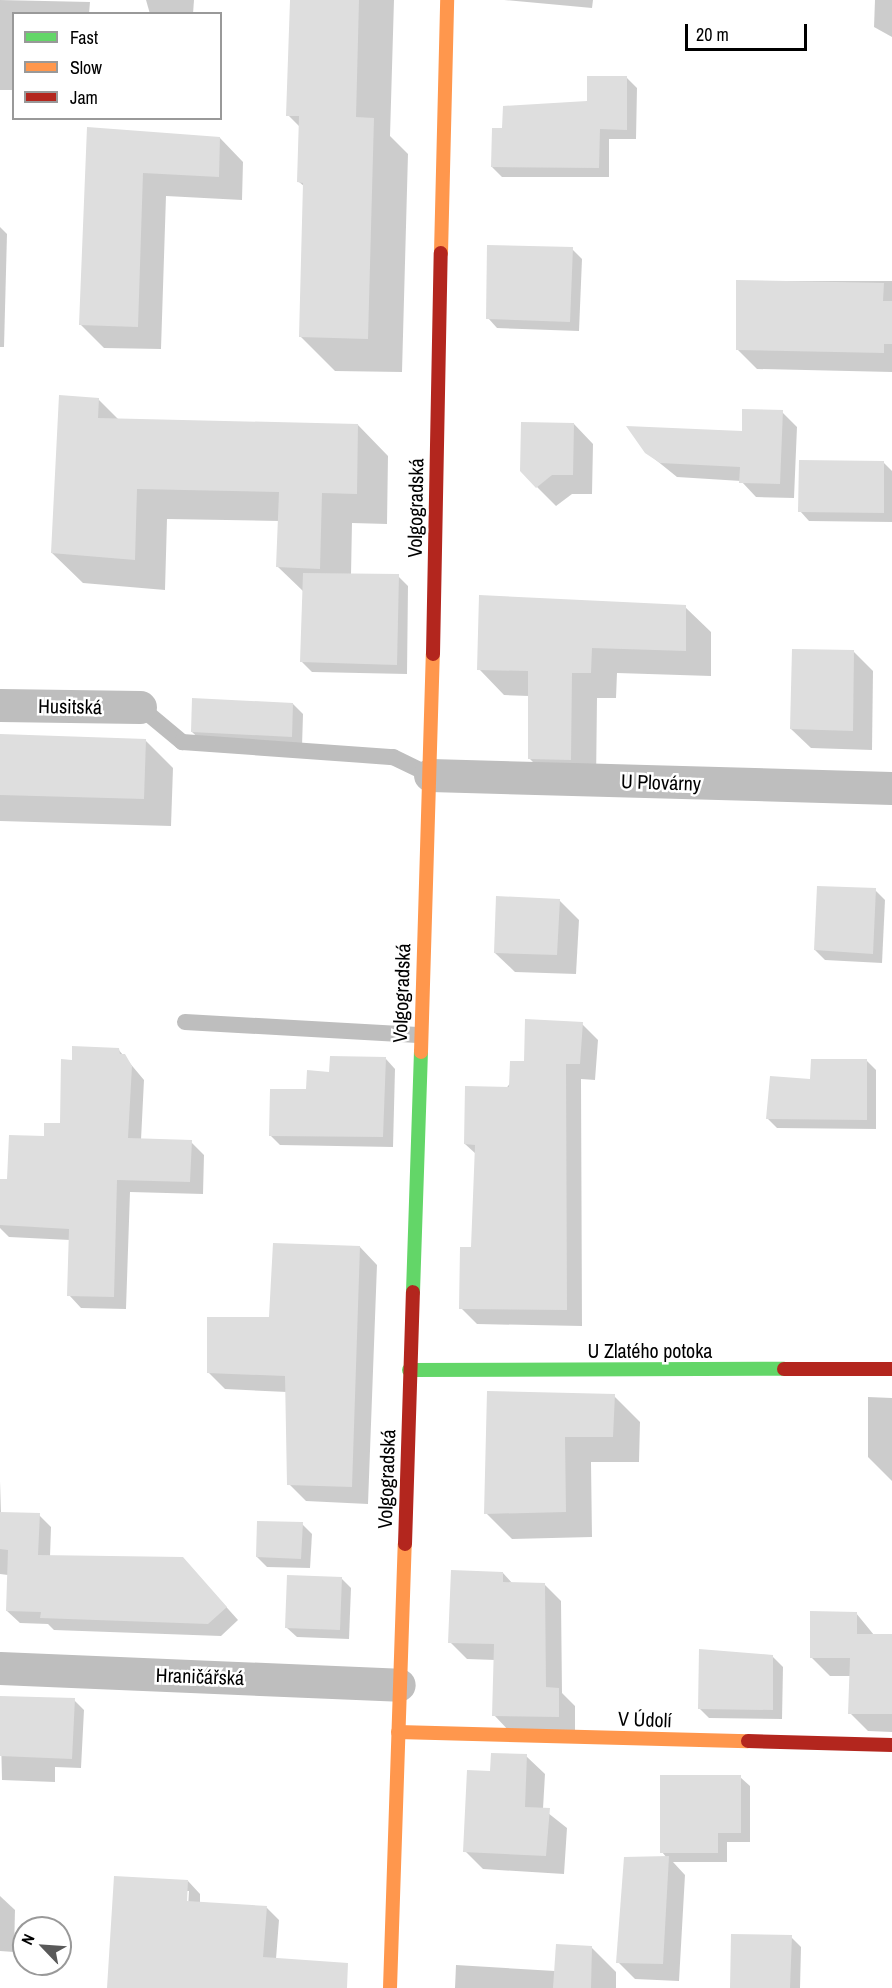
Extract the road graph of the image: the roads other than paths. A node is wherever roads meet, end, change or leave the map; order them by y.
1 (447, 0) edge
2 (0, 705) edge
3 (140, 707) joint
4 (430, 775) junction
5 (892, 788) edge
6 (185, 1022) dead end
7 (418, 1035) junction
8 (892, 1369) edge
9 (409, 1371) junction
10 (0, 1668) edge
11 (399, 1685) junction
12 (398, 1732) junction
13 (892, 1745) edge
14 (390, 1988) edge

1 - 4 street, Volgogradská
2 - 3 street, Husitská
3 - 4 lane
4 - 5 street, U Plovárny
4 - 7 street, Volgogradská
6 - 7 lane
7 - 9 street, Volgogradská
8 - 9 street, U Zlatého potoka
9 - 11 street, Volgogradská
10 - 11 street, Hraničářská
11 - 12 street, Volgogradská
12 - 13 street, V Údolí
12 - 14 street, Volgogradská

